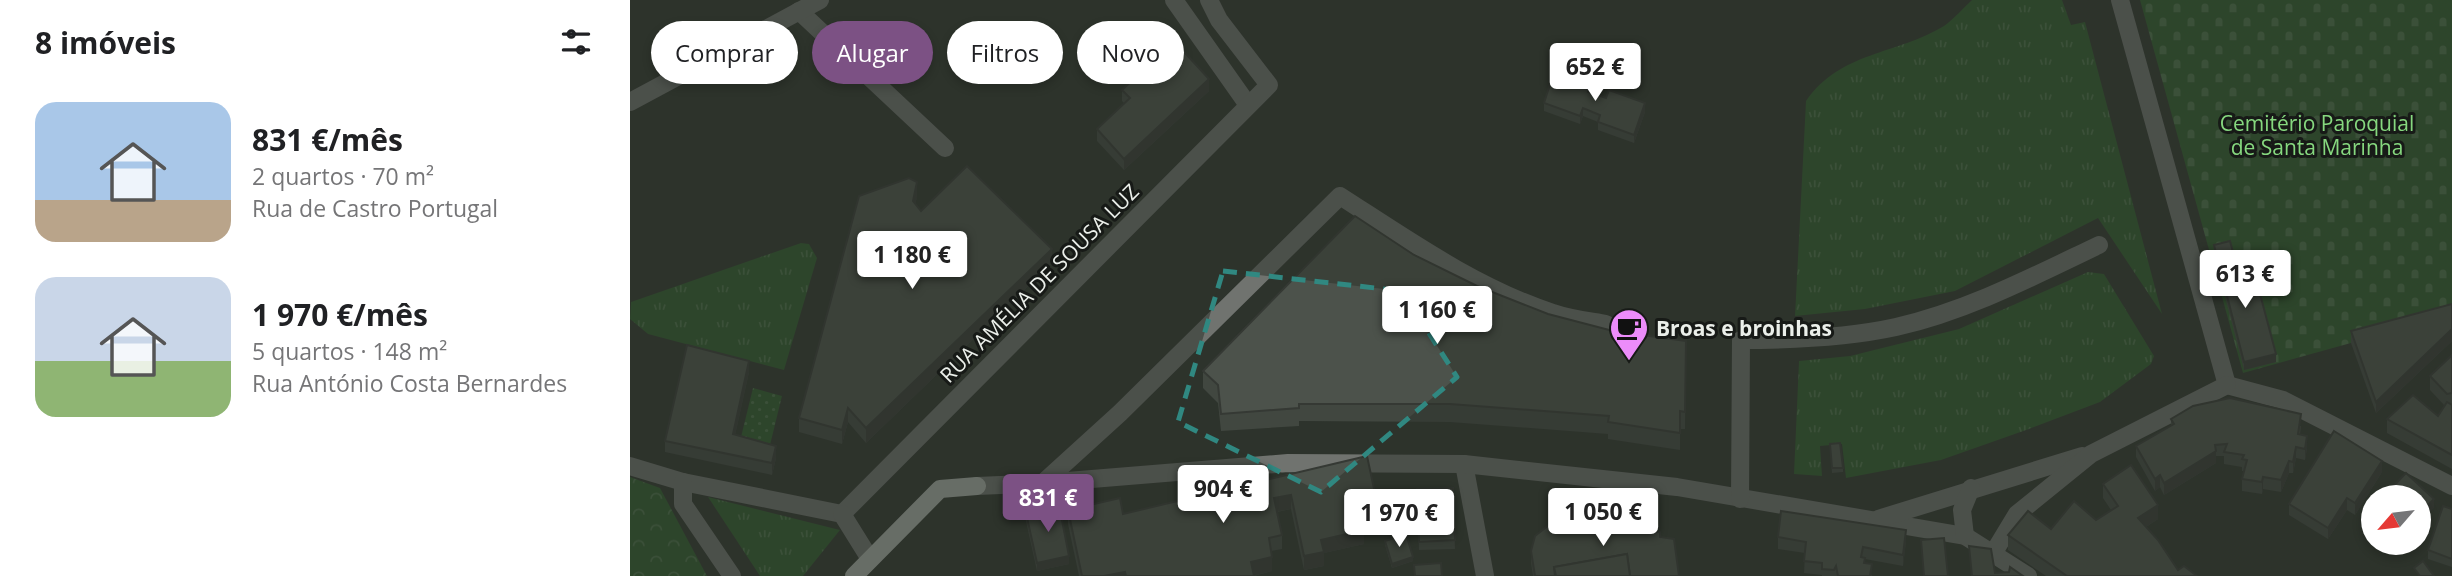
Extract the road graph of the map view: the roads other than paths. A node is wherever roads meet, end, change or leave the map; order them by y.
1 (820, 0) edge
2 (1174, 0) edge
3 (1209, 0) edge
4 (2120, 0) edge
5 (799, 12) junction
6 (630, 102) edge
7 (1248, 105) junction
8 (945, 148) dead end
9 (2099, 245) dead end
10 (1606, 324) dead end
11 (2227, 385) junction
12 (2091, 454) junction
13 (1464, 464) junction
14 (630, 466) edge
15 (683, 482) junction
16 (1043, 483) junction
17 (977, 485) joint
18 (2452, 486) edge
19 (1971, 488) junction
20 (1740, 499) junction
21 (842, 514) junction
22 (1875, 520) junction
23 (1965, 536) junction
24 (1994, 552) junction
25 (870, 559) junction
26 (732, 576) edge
27 (854, 576) edge
28 (1485, 576) edge
29 (2028, 576) edge

1 - 5 street
2 - 7 street
3 - 7 street, RUA AMÉLIA DE SOUSA LUZ
4 - 11 street
5 - 6 street
5 - 8 street
7 - 21 street, RUA AMÉLIA DE SOUSA LUZ
9 - 20 street
10 - 16 street
11 - 12 street
11 - 18 street
12 - 19 street
12 - 24 street
13 - 16 street
13 - 20 street
13 - 28 street
14 - 15 street
15 - 21 street
15 - 26 street
16 - 17 street
17 - 25 main road
19 - 22 street
19 - 23 street
20 - 22 street
21 - 25 street
22 - 23 street
23 - 24 street
24 - 29 street
25 - 27 main road

